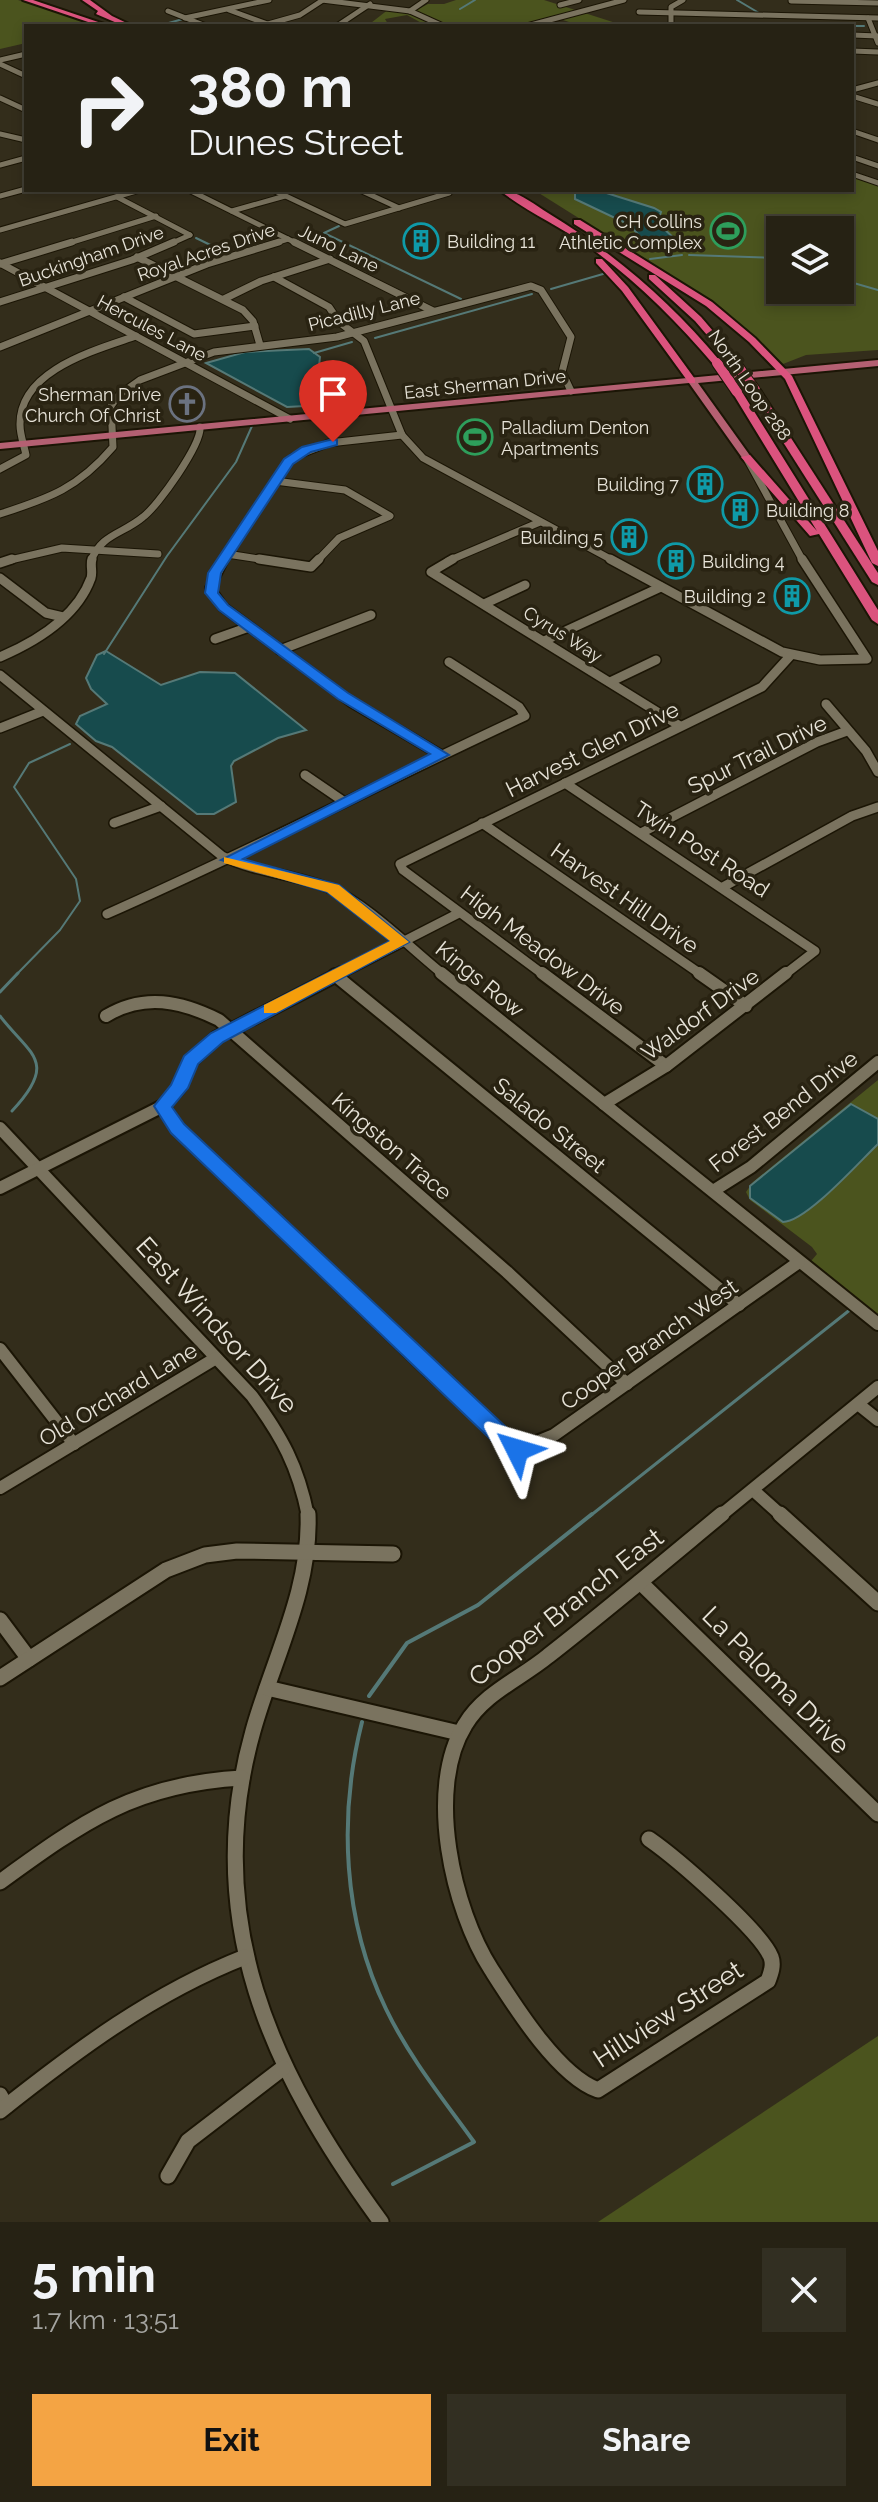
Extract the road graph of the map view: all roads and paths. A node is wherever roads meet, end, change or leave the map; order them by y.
1 (26, 0) edge
2 (48, 0) edge
3 (85, 0) edge
4 (269, 0) edge
5 (322, 0) edge
6 (375, 0) edge
7 (426, 0) edge
8 (578, 0) edge
9 (624, 0) edge
10 (683, 0) edge
11 (791, 1) edge
12 (70, 2) edge
13 (878, 3) edge
14 (368, 5) junction
15 (560, 5) dead end
16 (226, 9) junction
17 (168, 11) dead end
18 (410, 11) junction
19 (639, 12) dead end
20 (670, 14) junction
21 (795, 16) junction
22 (185, 18) junction
23 (868, 18) junction
24 (878, 18) edge
25 (104, 24) edge
26 (105, 24) edge
27 (126, 24) edge
28 (127, 24) edge
29 (201, 24) edge
30 (268, 24) edge
31 (274, 24) edge
32 (340, 24) edge
33 (439, 24) edge
34 (534, 24) edge
35 (671, 24) edge
36 (854, 35) edge
37 (877, 36) edge
38 (878, 43) edge
39 (854, 51) edge
40 (878, 52) edge
41 (24, 55) edge
42 (0, 62) edge
43 (24, 75) edge
44 (878, 83) edge
45 (854, 92) edge
46 (854, 94) edge
47 (0, 98) edge
48 (878, 104) edge
49 (24, 109) edge
50 (854, 132) edge
51 (0, 134) edge
52 (24, 140) edge
53 (878, 140) edge
54 (854, 158) edge
55 (24, 159) edge
56 (0, 165) edge
57 (878, 166) edge
58 (854, 175) edge
59 (877, 182) edge
60 (24, 190) edge
61 (133, 192) edge
62 (193, 192) edge
63 (277, 192) edge
64 (364, 192) edge
65 (443, 192) edge
66 (507, 192) edge
67 (526, 192) edge
68 (0, 196) edge
69 (285, 196) junction
70 (116, 197) junction
71 (533, 207) junction
72 (399, 208) junction
73 (232, 211) junction
74 (156, 216) junction
75 (577, 222) junction
76 (0, 230) edge
77 (288, 239) junction
78 (137, 257) junction
79 (330, 259) junction
80 (0, 264) edge
81 (181, 277) junction
82 (274, 277) junction
83 (45, 287) junction
84 (124, 297) junction
85 (224, 299) junction
86 (0, 302) edge
87 (90, 311) junction
88 (433, 311) junction
89 (255, 326) junction
90 (355, 333) junction
91 (136, 336) junction
92 (260, 345) junction
93 (0, 347) edge
94 (185, 362) junction
95 (878, 363) edge
96 (783, 372) junction
97 (692, 381) junction
98 (571, 391) junction
99 (391, 409) junction
100 (290, 419) junction
101 (200, 427) junction
102 (114, 435) junction
103 (402, 435) junction
104 (24, 444) junction
105 (0, 446) edge
106 (746, 457) junction
107 (0, 469) edge
108 (275, 481) junction
109 (0, 514) edge
110 (540, 522) junction
111 (98, 547) junction
112 (158, 554) dead end
113 (227, 554) junction
114 (0, 563) edge
115 (878, 563) edge
116 (0, 578) edge
117 (878, 582) edge
118 (525, 585) dead end
119 (661, 587) junction
120 (860, 591) junction
121 (484, 604) junction
122 (371, 615) dead end
123 (63, 617) junction
124 (878, 620) edge
125 (249, 627) junction
126 (215, 639) dead end
127 (544, 641) junction
128 (280, 650) junction
129 (791, 655) junction
130 (0, 657) edge
131 (656, 660) dead end
132 (449, 662) dead end
133 (0, 675) edge
134 (610, 682) junction
135 (826, 704) dead end
136 (43, 711) junction
137 (680, 726) junction
138 (0, 728) edge
139 (847, 731) junction
140 (441, 755) junction
141 (878, 772) edge
142 (305, 775) dead end
143 (565, 783) junction
144 (343, 801) junction
145 (161, 806) junction
146 (878, 807) edge
147 (114, 823) dead end
148 (482, 823) junction
149 (641, 833) junction
150 (229, 860) junction
151 (400, 864) joint
152 (723, 887) junction
153 (459, 913) junction
154 (107, 914) dead end
155 (401, 942) junction
156 (815, 951) joint
157 (335, 975) junction
158 (746, 1006) junction
159 (106, 1016) dead end
160 (231, 1029) junction
161 (878, 1062) edge
162 (666, 1066) junction
163 (604, 1104) junction
164 (163, 1106) junction
165 (0, 1128) edge
166 (39, 1169) junction
167 (0, 1188) edge
168 (713, 1191) junction
169 (799, 1262) junction
170 (739, 1305) junction
171 (878, 1324) edge
172 (0, 1349) edge
173 (216, 1358) junction
174 (627, 1384) junction
175 (878, 1387) edge
176 (858, 1404) junction
177 (878, 1420) edge
178 (74, 1444) junction
179 (0, 1488) edge
180 (753, 1490) junction
181 (309, 1552) junction
182 (393, 1554) dead end
183 (640, 1582) junction
184 (878, 1603) edge
185 (0, 1620) edge
186 (29, 1659) junction
187 (0, 1678) edge
188 (267, 1688) junction
189 (459, 1733) junction
190 (242, 1778) junction
191 (878, 1814) edge
192 (649, 1839) dead end
193 (0, 1882) edge
194 (245, 1957) junction
195 (283, 2068) junction
196 (598, 2090) joint
197 (2, 2104) edge
198 (168, 2176) dead end
199 (381, 2222) edge

1 - 25 highway
2 - 26 highway
3 - 28 highway
4 - 16 street
5 - 14 street
5 - 31 street
6 - 14 street
7 - 18 street
8 - 15 street
9 - 34 street
10 - 20 street
11 - 13 street
11 - 21 street
12 - 27 highway
14 - 18 street
14 - 32 street
16 - 22 street
16 - 30 street
17 - 22 street
18 - 33 street
19 - 20 street
20 - 21 street
20 - 35 street
21 - 23 street
22 - 29 street
23 - 24 street
23 - 37 street
36 - 37 street
37 - 38 street
39 - 40 street
41 - 42 street
42 - 43 street
44 - 45 street
46 - 48 street
47 - 49 street
50 - 53 street
51 - 52 street
54 - 57 street
55 - 56 street
58 - 59 street
60 - 68 street
61 - 70 street
62 - 73 street, Juno Lane
63 - 69 street
64 - 72 street
65 - 72 street
66 - 71 highway, North Loop 288
67 - 75 highway, North Loop 288
69 - 72 street
69 - 73 street
70 - 74 street
70 - 76 street
71 - 97 highway
71 - 120 highway, North Loop 288, bridge
73 - 77 street, Juno Lane
74 - 78 street, Buckingham Drive
74 - 80 street
75 - 96 highway
75 - 117 highway, North Loop 288, bridge
77 - 79 street, Juno Lane
77 - 81 street, Royal Acres Drive
78 - 81 street
78 - 83 street, Buckingham Drive
79 - 82 street
79 - 88 street, Juno Lane
80 - 83 street, Hercules Lane
81 - 84 street, Royal Acres Drive
81 - 85 street
82 - 85 street
82 - 90 street
83 - 86 street, Buckingham Drive
83 - 87 street, Hercules Lane
84 - 87 street, Royal Acres Drive
84 - 89 street
85 - 89 street
87 - 91 street, Hercules Lane
87 - 93 street, Royal Acres Drive
88 - 90 street, Picadilly Lane
88 - 98 street, Picadilly Lane
89 - 92 street
90 - 92 street, Picadilly Lane
90 - 99 street
91 - 94 street, Hercules Lane
91 - 104 street
92 - 94 street, Picadilly Lane
94 - 100 street, Hercules Lane
94 - 102 street, Picadilly Lane
95 - 96 main road, East Sherman Drive
96 - 97 main road, East Sherman Drive
96 - 115 highway
97 - 98 main road, East Sherman Drive
97 - 106 main road
98 - 99 main road, East Sherman Drive
99 - 100 main road, East Sherman Drive
99 - 103 street
100 - 101 main road, East Sherman Drive
101 - 102 main road, East Sherman Drive
101 - 111 street
102 - 104 main road, East Sherman Drive
102 - 109 street, Picadilly Lane
103 - 108 street
103 - 110 street
104 - 105 main road, East Sherman Drive
104 - 107 street
106 - 120 highway
106 - 129 street
108 - 113 street
108 - 113 street
110 - 119 street
110 - 121 street, Cyrus Way
111 - 112 street
111 - 114 street
111 - 123 street
113 - 125 street
116 - 123 street
118 - 121 street
119 - 127 street
119 - 129 street
120 - 124 highway, North Loop 288
121 - 127 street, Cyrus Way
122 - 128 street
123 - 130 street
125 - 126 street
125 - 128 street
127 - 134 street, Cyrus Way
128 - 140 street
129 - 137 street, Harvest Glen Drive
131 - 134 street
132 - 140 street
133 - 136 street, Kings Row
134 - 137 street, Cyrus Way
135 - 139 street
136 - 138 street
136 - 145 street, Kings Row
137 - 143 street, Harvest Glen Drive
139 - 141 street
139 - 149 street, Spur Trail Drive
140 - 144 street
142 - 144 street
143 - 148 street, Harvest Glen Drive
143 - 149 street, Twin Post Road
144 - 150 street
145 - 147 street
145 - 150 street, Kings Row
146 - 152 street
148 - 151 street, Harvest Glen Drive
148 - 158 street, Harvest Hill Drive
149 - 152 street, Twin Post Road
150 - 154 street
150 - 155 street, Kings Row
151 - 153 street, High Meadow Drive
152 - 156 street, Twin Post Road
153 - 155 street
153 - 162 street, High Meadow Drive
155 - 157 street
155 - 163 street, Kings Row
156 - 158 street, Waldorf Drive
157 - 160 street
157 - 170 street, Salado Street
158 - 162 street, Waldorf Drive
159 - 160 street, Kingston Trace
160 - 164 street
160 - 174 street, Kingston Trace
161 - 168 street, Forest Bend Drive
162 - 163 street, Waldorf Drive
163 - 168 street, Kings Row
164 - 166 street
164 - 174 street, Cooper Branch West
165 - 166 street, East Windsor Drive
166 - 167 street
166 - 173 street, East Windsor Drive
168 - 169 street, Kings Row
169 - 170 street, Cooper Branch West
169 - 171 street, Kings Row
170 - 174 street, Cooper Branch West
172 - 178 street
173 - 178 street, Old Orchard Lane
173 - 181 street, East Windsor Drive
175 - 176 street, Cooper Branch East
176 - 177 street
176 - 180 street, Cooper Branch East
178 - 179 street, Old Orchard Lane
180 - 183 street, Cooper Branch East
180 - 184 street
181 - 182 street
181 - 186 street
181 - 188 street, East Windsor Drive
183 - 189 street, Cooper Branch East
183 - 191 street, La Paloma Drive
185 - 186 street
186 - 187 street
188 - 189 street
188 - 190 street, East Windsor Drive
189 - 196 street, Cooper Branch East
190 - 193 street
190 - 194 street, East Windsor Drive
192 - 196 street, Hillview Street
194 - 195 street, East Windsor Drive
194 - 197 street
195 - 198 street
195 - 199 street, East Windsor Drive

